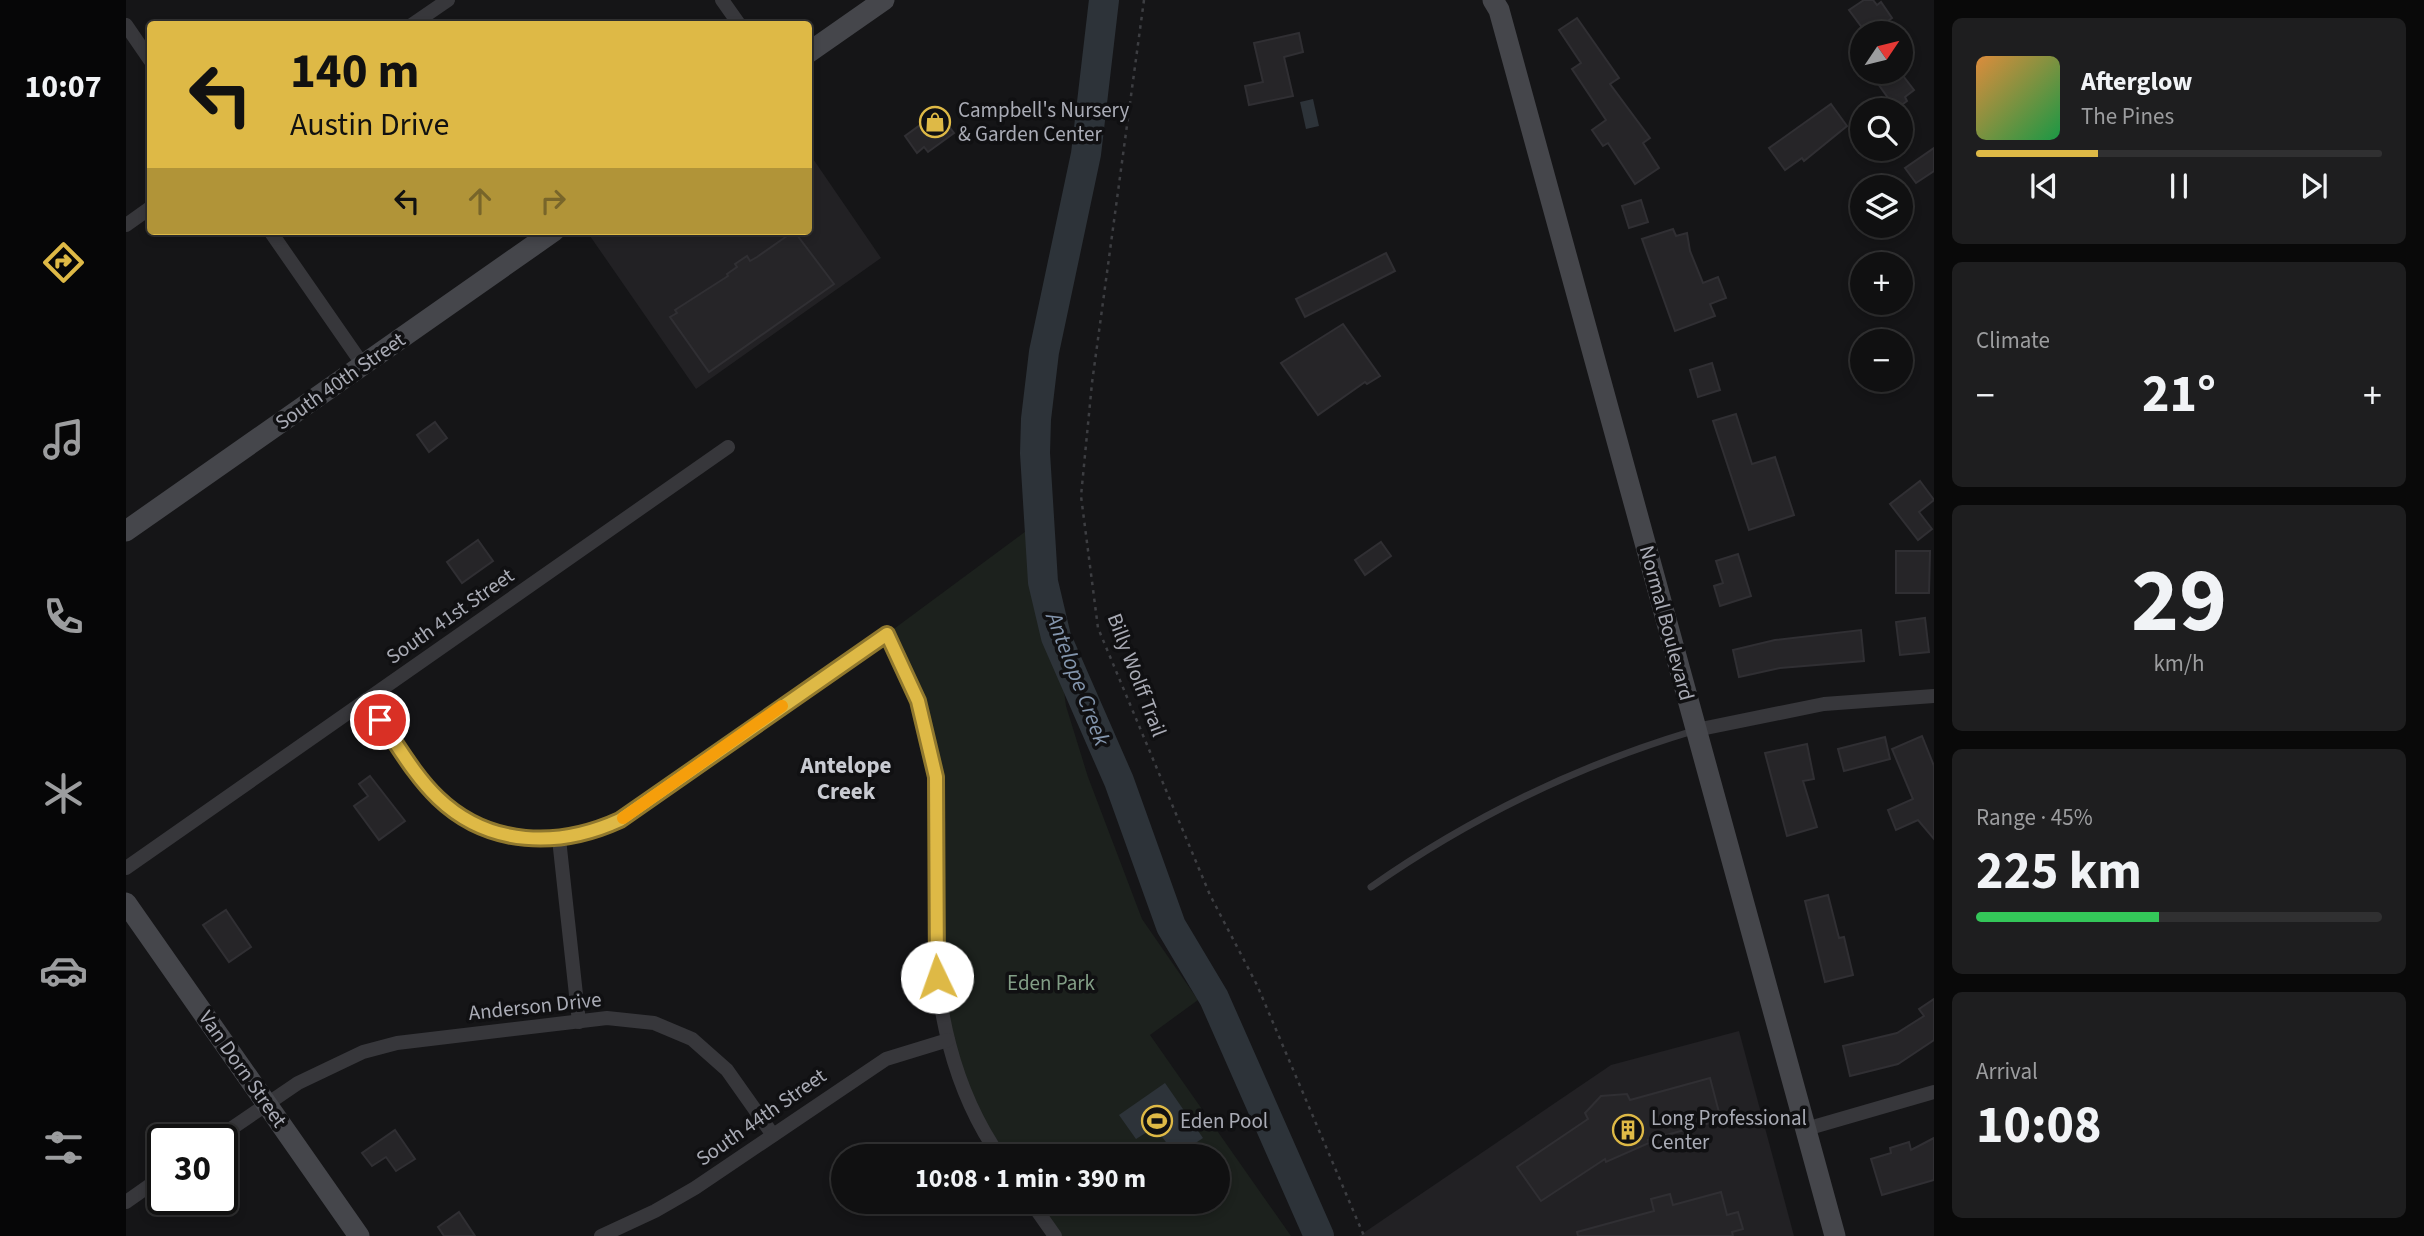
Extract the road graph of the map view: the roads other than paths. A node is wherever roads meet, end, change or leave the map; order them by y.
1 (448, 0) edge
2 (722, 0) edge
3 (884, 0) edge
4 (1497, 3) edge
5 (417, 21) edge
6 (737, 21) edge
7 (126, 25) edge
8 (812, 50) edge
9 (147, 56) edge
10 (147, 210) edge
11 (126, 225) edge
12 (273, 235) edge
13 (548, 235) edge
14 (363, 365) junction
15 (728, 447) dead end
16 (126, 531) edge
17 (1934, 696) edge
18 (366, 700) junction
19 (1696, 730) junction
20 (559, 839) junction
21 (126, 868) edge
22 (1371, 887) dead end
23 (126, 902) edge
24 (579, 1021) junction
25 (948, 1040) junction
26 (1934, 1092) edge
27 (267, 1104) junction
28 (238, 1124) edge
29 (1806, 1129) junction
30 (773, 1135) junction
31 (992, 1144) edge
32 (147, 1187) edge
33 (126, 1202) edge
34 (1039, 1214) edge
35 (359, 1236) edge
36 (601, 1236) edge
37 (1055, 1236) edge
38 (1835, 1236) edge

1 - 5 street
2 - 6 street
3 - 8 main road
4 - 19 main road, Normal Boulevard
7 - 9 street
10 - 11 street
12 - 14 street
13 - 14 main road, South 40th Street
14 - 16 main road, South 40th Street
15 - 18 street, South 41st Street
17 - 19 street
18 - 20 street
18 - 21 street, South 41st Street
19 - 22 lane
19 - 29 main road, Normal Boulevard
20 - 24 street
20 - 25 street
23 - 27 main road, Van Dorn Street
24 - 27 street, Anderson Drive
24 - 30 street, Anderson Drive
25 - 30 street, South 44th Street
25 - 31 street
26 - 29 street
27 - 28 street, Anderson Drive
27 - 35 main road, Van Dorn Street
29 - 38 main road, Normal Boulevard
30 - 36 street, South 44th Street
32 - 33 street
34 - 37 street

